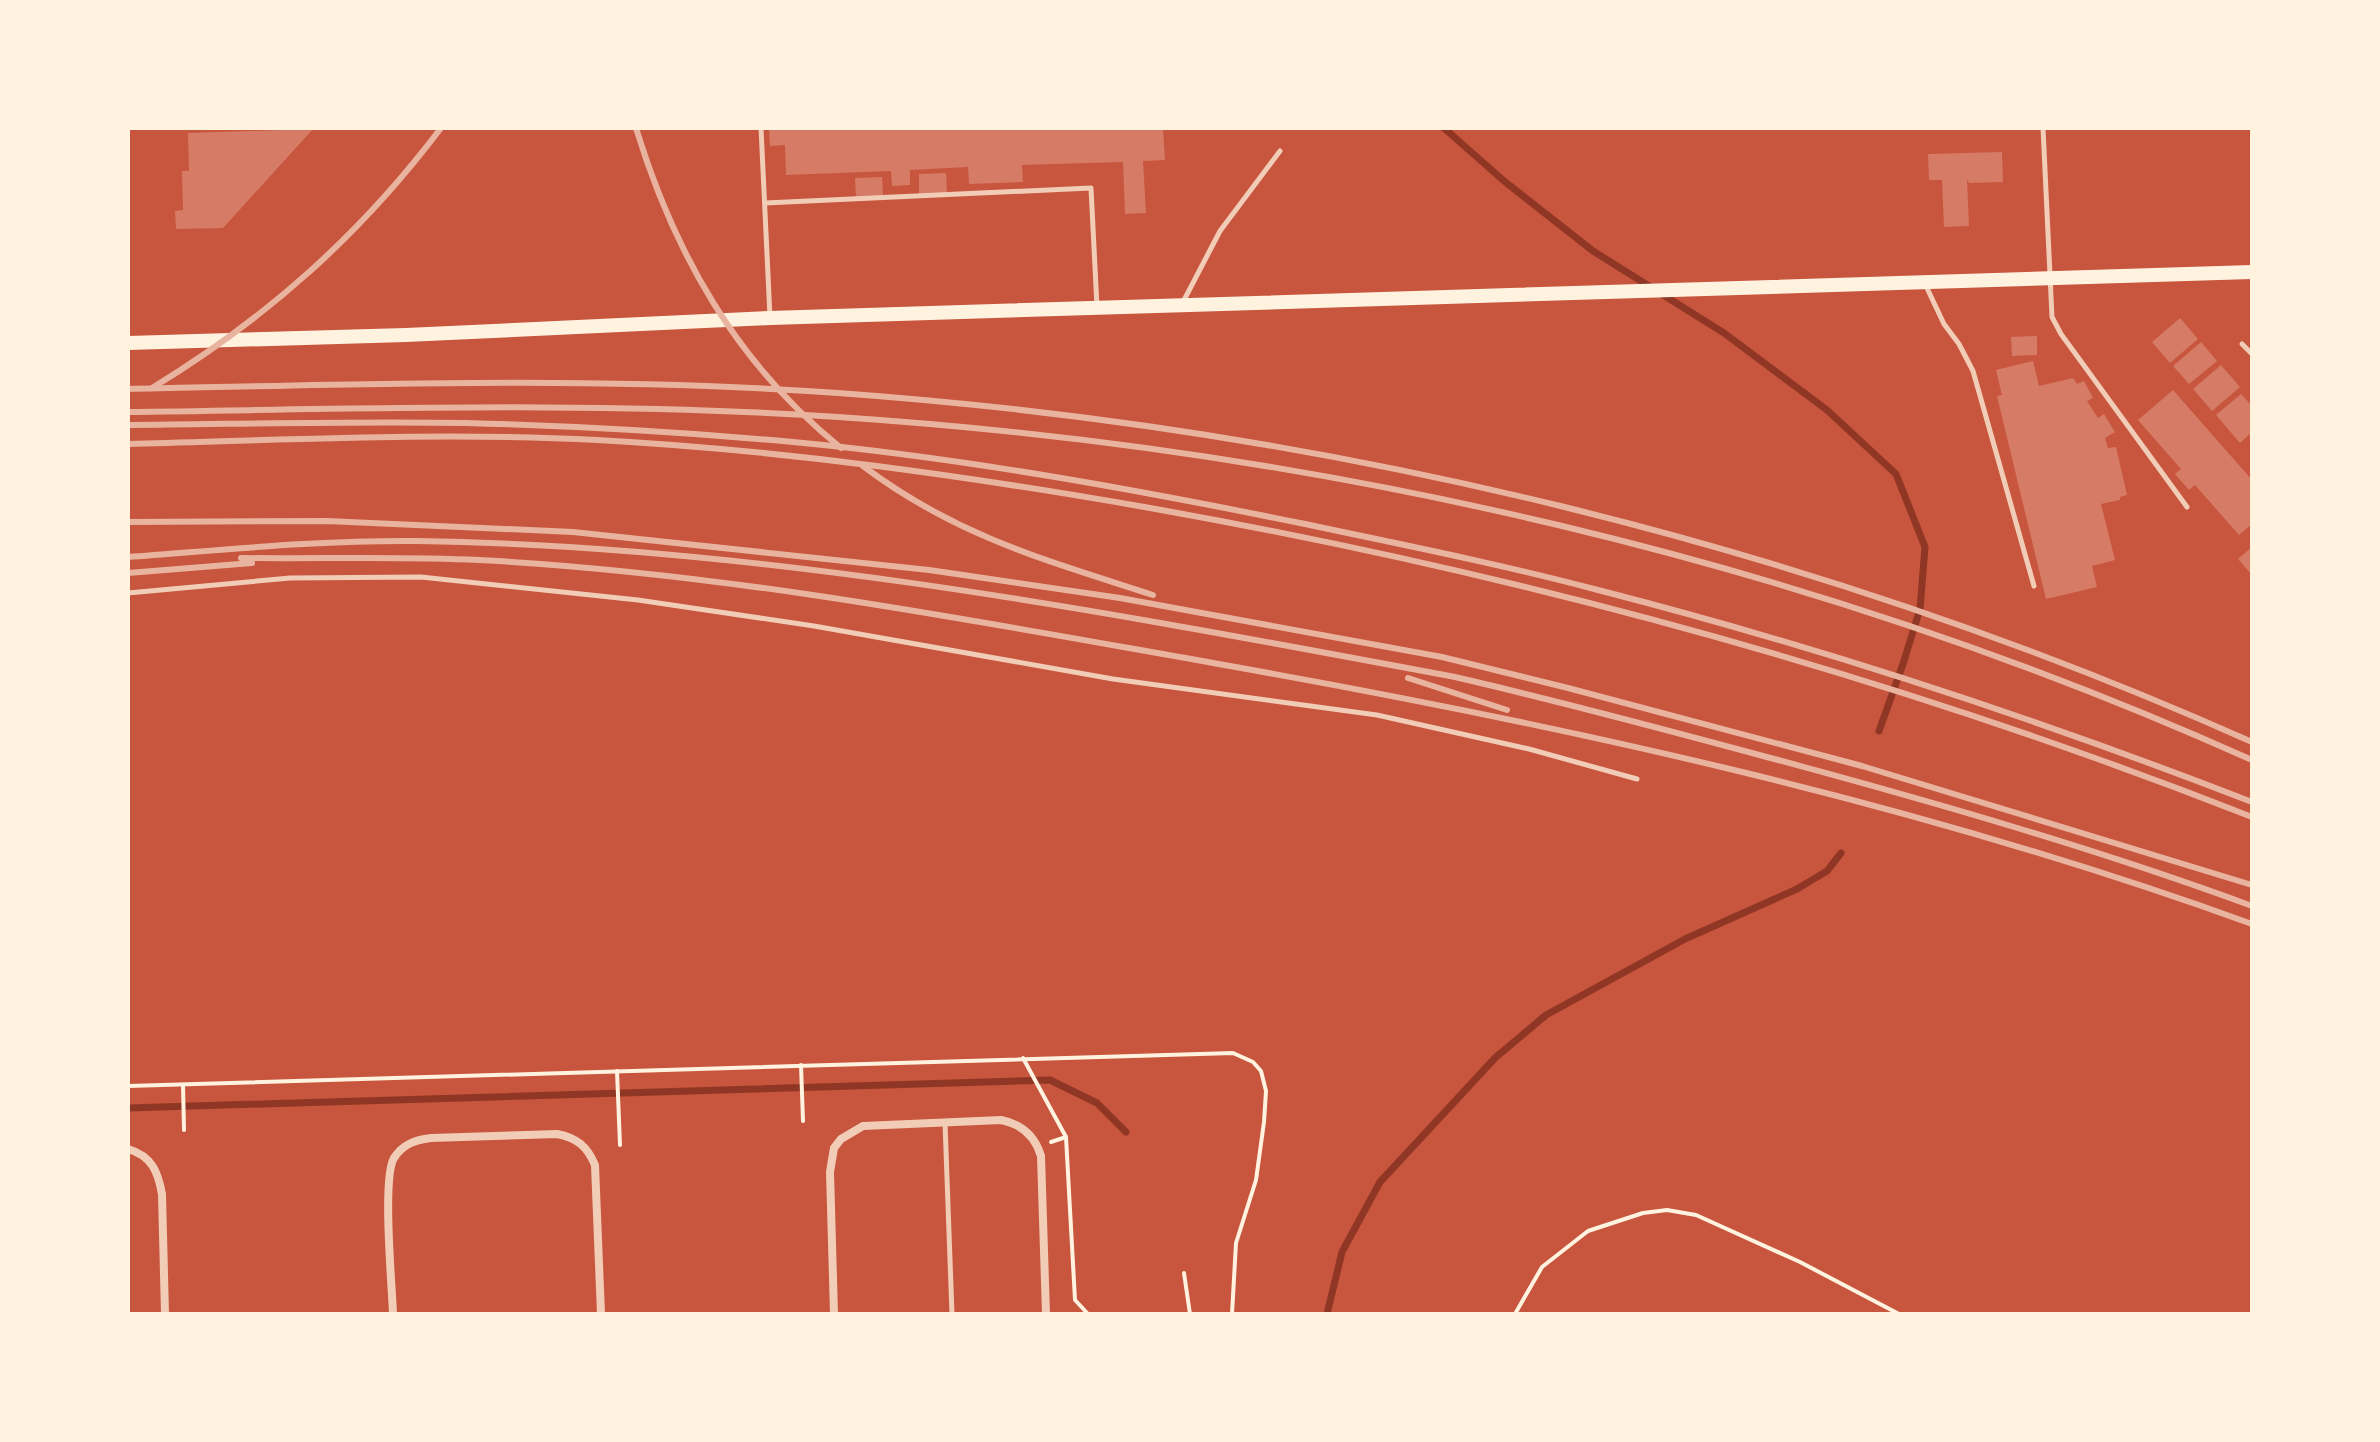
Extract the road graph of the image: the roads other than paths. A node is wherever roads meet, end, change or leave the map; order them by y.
1 (761, 128) edge
2 (2043, 128) edge
3 (1280, 151) dead end
4 (765, 203) junction
5 (2252, 272) edge
6 (2048, 278) junction
7 (1924, 282) junction
8 (1181, 304) junction
9 (1097, 308) junction
10 (770, 318) junction
11 (128, 343) edge
12 (2242, 344) dead end
13 (2252, 354) edge
14 (2187, 507) dead end
15 (2034, 586) dead end
16 (128, 593) edge
17 (1637, 779) dead end
18 (945, 1122) junction
19 (128, 1149) edge
20 (165, 1314) edge
21 (393, 1314) edge
22 (601, 1314) edge
23 (834, 1314) edge
24 (952, 1314) edge
25 (1046, 1314) edge

1 - 4 lane
2 - 6 lane
3 - 8 lane
4 - 9 lane
4 - 10 lane
5 - 6 main road
6 - 7 main road
6 - 14 lane
7 - 8 main road
7 - 15 lane
8 - 9 main road
9 - 10 main road
10 - 11 main road
12 - 13 lane
16 - 17 lane
18 - 23 street
18 - 24 lane
18 - 25 street
19 - 20 street
21 - 22 street

